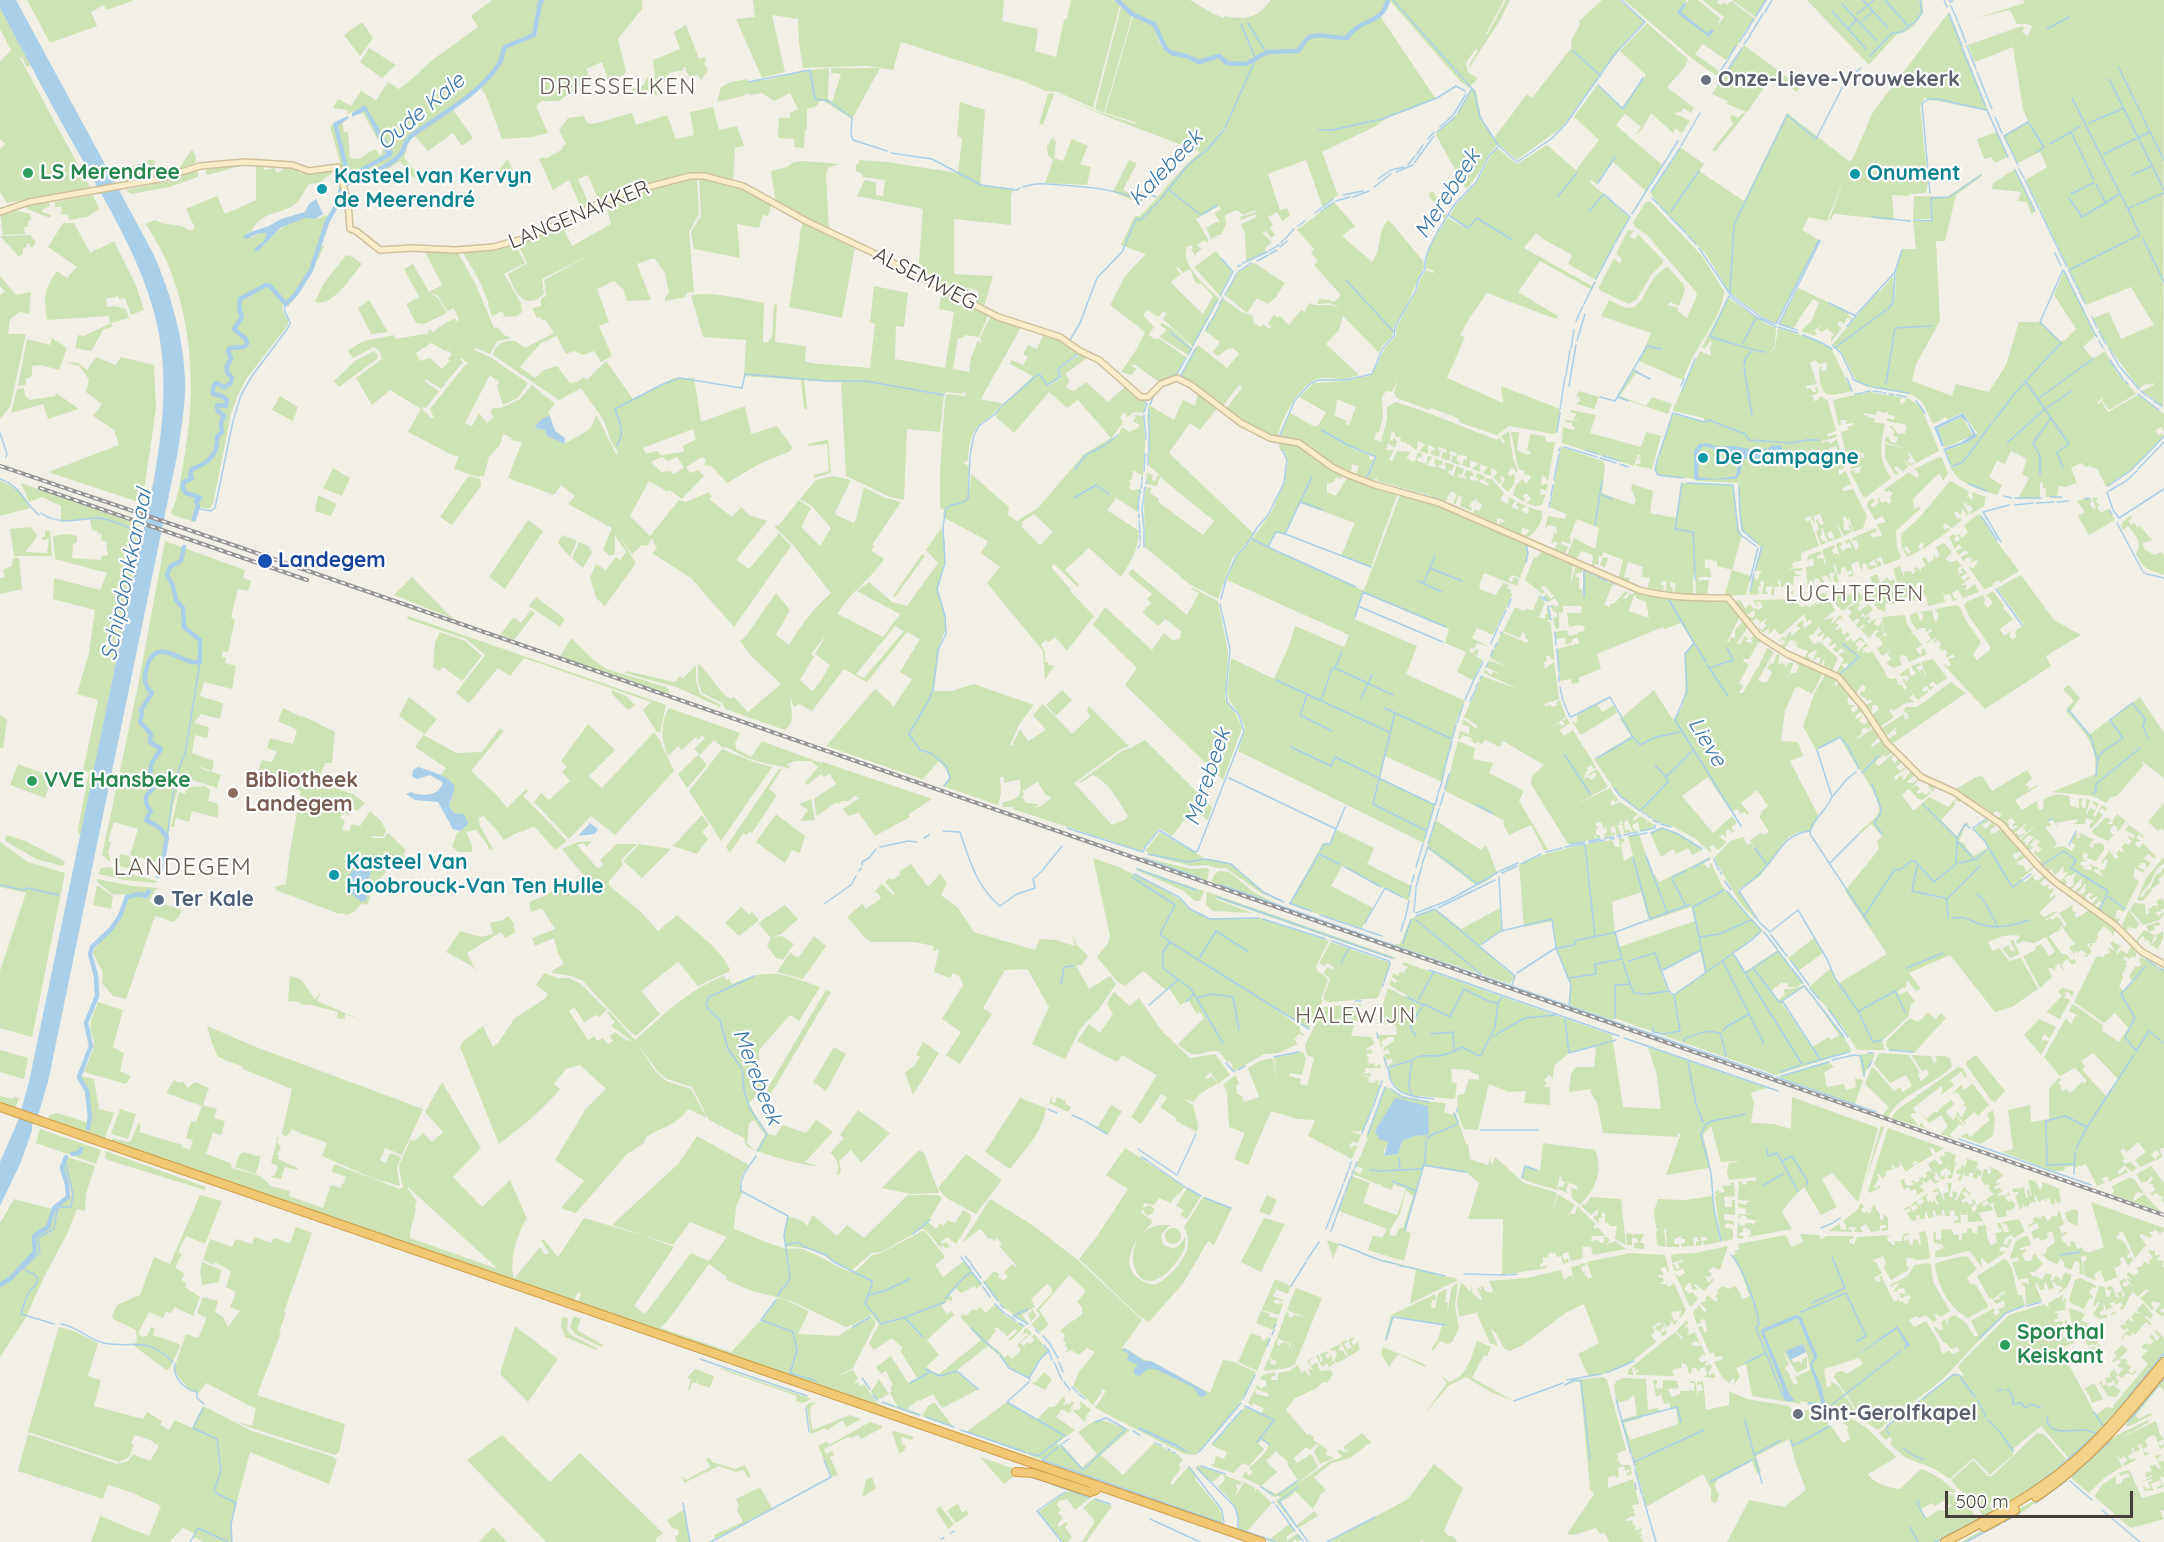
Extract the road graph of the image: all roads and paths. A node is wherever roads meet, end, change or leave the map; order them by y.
1 (772, 201) joint
2 (0, 212) edge
3 (2164, 964) edge
4 (0, 1107) edge
5 (6, 1112) edge
6 (104, 1145) junction
7 (2164, 1362) edge
8 (2164, 1370) edge
9 (1016, 1472) dead end
10 (1096, 1490) junction
11 (1246, 1542) edge
12 (1261, 1542) edge
13 (1945, 1542) edge
14 (1956, 1542) edge

1 - 2 main road, LANGENAKKER
1 - 3 main road, ALSEMWEG
4 - 5 highway
5 - 6 highway
6 - 10 highway
6 - 12 highway
7 - 13 highway
8 - 14 highway
9 - 10 highway
10 - 11 highway

